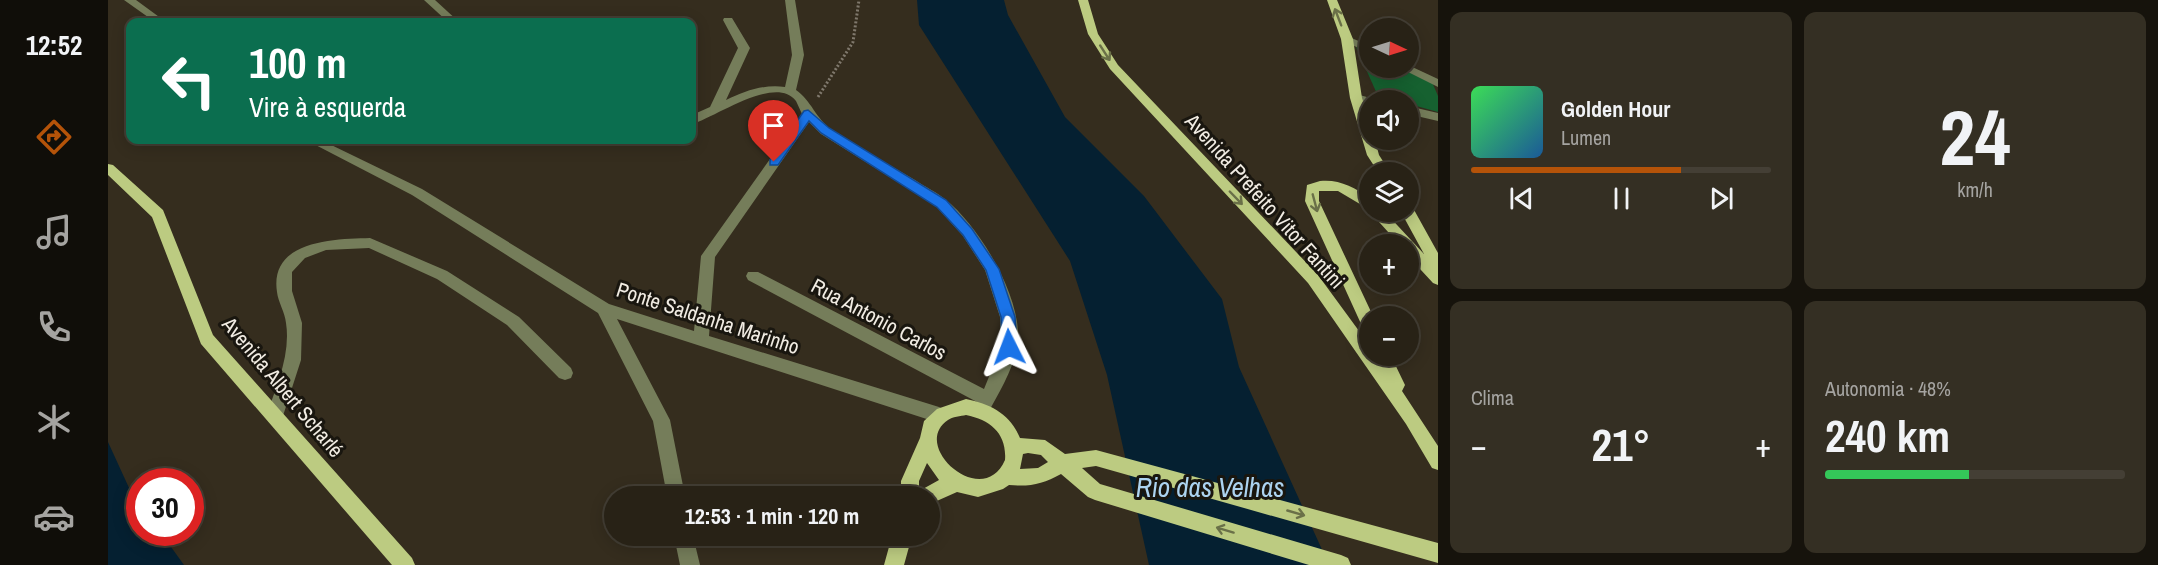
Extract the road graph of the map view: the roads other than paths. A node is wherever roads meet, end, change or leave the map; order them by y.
1 (129, 0) edge
2 (429, 0) edge
3 (790, 0) edge
4 (1083, 0) edge
5 (1332, 0) edge
6 (155, 18) edge
7 (449, 18) edge
8 (728, 20) dead end
9 (1347, 39) junction
10 (1359, 45) edge
11 (1419, 74) edge
12 (1438, 82) edge
13 (790, 92) junction
14 (1356, 98) junction
15 (1359, 99) edge
16 (715, 110) junction
17 (1419, 113) edge
18 (808, 114) junction
19 (1438, 117) edge
20 (696, 118) edge
21 (320, 144) edge
22 (1378, 162) edge
23 (108, 168) edge
24 (1359, 196) edge
25 (1386, 222) edge
26 (1414, 222) edge
27 (1398, 234) edge
28 (1419, 257) edge
29 (1438, 266) edge
30 (753, 276) dead end
31 (1438, 279) edge
32 (1361, 306) edge
33 (604, 309) junction
34 (701, 340) junction
35 (1388, 366) edge
36 (565, 374) dead end
37 (984, 404) junction
38 (939, 415) junction
39 (275, 417) junction
40 (1412, 418) junction
41 (927, 442) junction
42 (1015, 447) junction
43 (1438, 462) edge
44 (1063, 463) junction
45 (1007, 476) junction
46 (957, 483) junction
47 (674, 486) edge
48 (910, 486) edge
49 (940, 489) edge
50 (686, 546) edge
51 (900, 546) edge
52 (1438, 553) edge
53 (405, 565) edge
54 (690, 565) edge
55 (894, 565) edge
56 (1341, 565) edge

1 - 6 street
2 - 7 street
3 - 13 street
4 -> 40 main road, Avenida Prefeito Vitor Fantini
9 -> 5 main road
8 - 16 street
9 - 10 street
9 - 14 main road
11 - 12 street
13 - 16 street
13 - 18 street
14 - 15 street
14 - 22 main road
16 - 20 street
17 - 19 street
18 - 34 street
18 - 37 street
21 - 33 street, Ponte Saldanha Marinho
23 - 39 main road, Avenida Albert Scharlé
24 -> 32 main road
25 - 27 main road
26 - 29 main road
28 - 31 main road
30 - 37 street, Rua Antonio Carlos
33 - 34 street, Ponte Saldanha Marinho
33 - 47 street
34 - 38 street, Ponte Saldanha Marinho
35 - 40 main road
36 - 39 street
37 - 38 main road
37 - 42 main road
38 - 41 main road
39 - 53 main road, Avenida Albert Scharlé
40 - 43 main road, Avenida Prefeito Vitor Fantini
41 - 46 main road
41 - 48 main road
42 - 44 main road
42 - 45 main road
44 - 45 main road
44 -> 52 main road
56 -> 44 main road
45 - 46 main road
46 - 49 main road
50 - 54 street
51 - 55 main road

